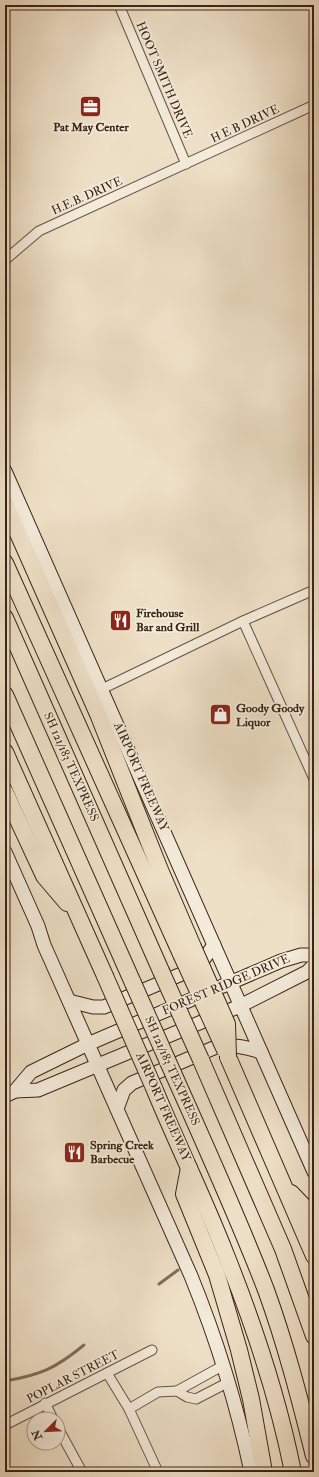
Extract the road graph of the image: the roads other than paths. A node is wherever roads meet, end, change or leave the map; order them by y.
1 (118, 5) edge
2 (314, 105) edge
3 (186, 164) junction
4 (5, 260) edge
5 (5, 471) edge
6 (5, 504) edge
7 (5, 563) edge
8 (314, 590) edge
9 (5, 618) edge
10 (243, 621) junction
11 (102, 689) junction
12 (5, 695) edge
13 (5, 752) edge
14 (314, 779) edge
15 (5, 792) edge
16 (5, 852) edge
17 (78, 916) junction
18 (214, 945) junction
19 (187, 950) junction
20 (314, 955) edge
21 (314, 965) edge
22 (230, 983) junction
23 (69, 1001) junction
24 (240, 1006) junction
25 (88, 1044) junction
26 (261, 1052) junction
27 (97, 1064) junction
28 (10, 1093) edge
29 (116, 1109) junction
30 (189, 1168) junction
31 (314, 1172) edge
32 (284, 1186) junction
33 (314, 1220) edge
34 (314, 1256) edge
35 (314, 1336) edge
36 (152, 1350) dead end
37 (224, 1365) junction
38 (107, 1373) junction
39 (229, 1382) junction
40 (176, 1391) junction
41 (45, 1403) junction
42 (128, 1409) junction
43 (49, 1411) edge
44 (5, 1425) edge
45 (66, 1443) edge
46 (314, 1456) edge
47 (82, 1472) edge
48 (158, 1472) edge
49 (251, 1472) edge
50 (264, 1472) edge
51 (293, 1472) edge

1 - 3 street, HOOT SMITH DRIVE
2 - 3 street, H E B DRIVE
3 - 4 street, H.E.B. DRIVE
5 - 11 main road, AIRPORT FREEWAY
6 - 19 highway
7 - 19 highway
8 - 10 street
9 - 35 highway, SH 121/183 TEXPRESS, bridge
10 - 11 street
10 - 14 street
11 - 18 main road, AIRPORT FREEWAY
12 - 46 highway, SH 121/183 TEXPRESS, bridge
13 - 17 highway, AIRPORT FREEWAY
15 - 17 highway
16 - 23 main road
17 - 30 highway, AIRPORT FREEWAY, bridge
18 - 22 main road, AIRPORT FREEWAY
18 - 23 main road
19 - 32 highway, bridge
20 - 22 main road, FOREST RIDGE DRIVE
21 - 24 main road, FOREST RIDGE DRIVE
22 - 24 main road, AIRPORT FREEWAY
22 - 25 main road, FOREST RIDGE DRIVE
23 - 25 main road
24 - 26 main road, AIRPORT FREEWAY
24 - 27 main road, FOREST RIDGE DRIVE
25 - 27 main road
25 - 28 main road, FOREST RIDGE DRIVE
26 - 29 main road
26 - 31 main road, AIRPORT FREEWAY
27 - 28 main road, FOREST RIDGE DRIVE
27 - 29 main road
29 - 37 main road
30 - 50 highway
30 - 51 highway, AIRPORT FREEWAY
32 - 33 highway
32 - 34 highway
36 - 38 street, POPLAR STREET
37 - 39 main road
37 - 40 street
38 - 41 street, POPLAR STREET
38 - 42 street
39 - 40 street
39 - 49 main road
40 - 42 street
41 - 43 street
41 - 44 street, POPLAR STREET
42 - 48 street
45 - 47 street

